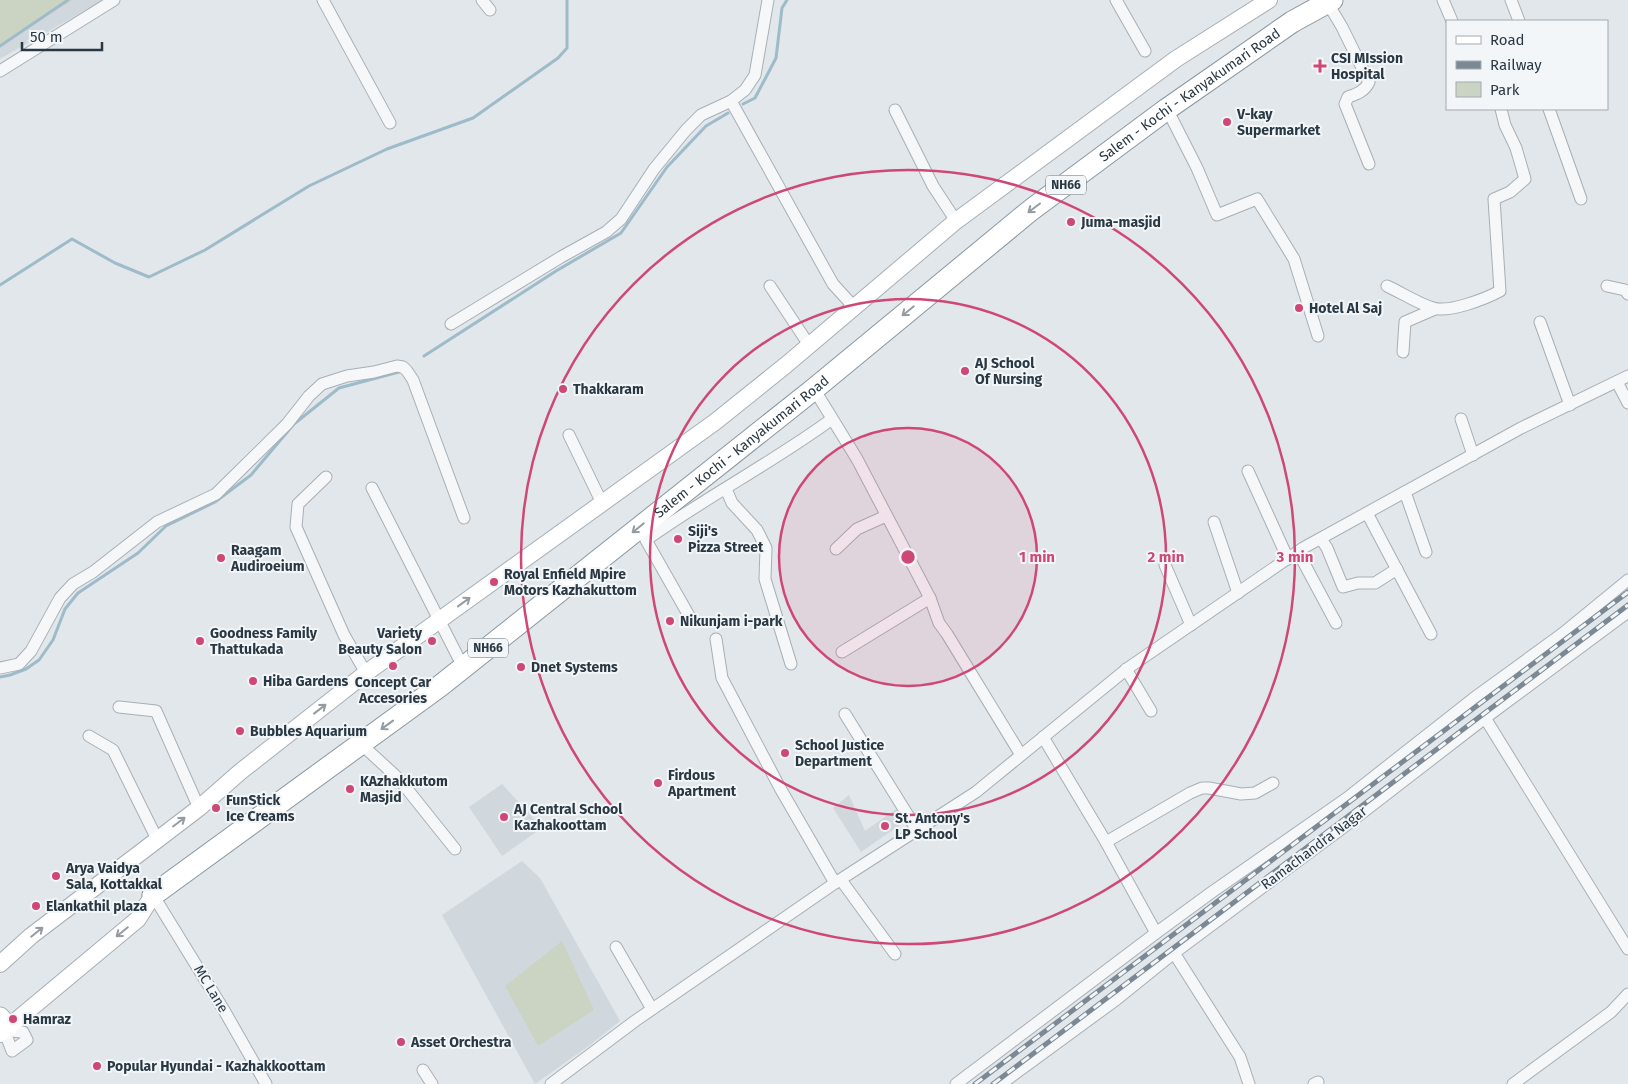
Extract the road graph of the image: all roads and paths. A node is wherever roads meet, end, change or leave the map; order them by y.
1 (114, 0) edge
2 (323, 0) edge
3 (482, 0) edge
4 (768, 0) edge
5 (1116, 0) edge
6 (1269, 0) edge
7 (1443, 0) edge
8 (1511, 0) edge
9 (1330, 1) edge
10 (490, 10) dead end
11 (1452, 20) edge
12 (1519, 20) edge
13 (1145, 51) dead end
14 (0, 71) edge
15 (731, 100) junction
16 (1167, 109) junction
17 (895, 110) dead end
18 (1501, 110) edge
19 (1550, 110) edge
20 (390, 122) dead end
21 (1369, 164) dead end
22 (1581, 199) dead end
23 (956, 221) junction
24 (770, 286) dead end
25 (1387, 286) dead end
26 (1607, 286) dead end
27 (1628, 294) edge
28 (854, 307) junction
29 (1435, 309) junction
30 (1540, 322) dead end
31 (451, 324) dead end
32 (1318, 336) dead end
33 (809, 345) junction
34 (1404, 352) dead end
35 (1628, 376) edge
36 (1617, 382) junction
37 (814, 389) junction
38 (1628, 403) edge
39 (1570, 405) junction
40 (832, 419) junction
41 (1461, 419) dead end
42 (569, 435) dead end
43 (1473, 455) junction
44 (1248, 471) dead end
45 (326, 477) dead end
46 (372, 488) dead end
47 (726, 489) junction
48 (1405, 492) junction
49 (602, 503) junction
50 (1367, 513) junction
51 (886, 516) junction
52 (464, 518) dead end
53 (1214, 522) dead end
54 (1321, 539) junction
55 (836, 549) dead end
56 (1426, 552) dead end
57 (1293, 556) junction
58 (1165, 565) dead end
59 (1396, 569) junction
60 (1628, 580) edge
61 (1238, 593) junction
62 (930, 598) junction
63 (1628, 612) edge
64 (440, 620) junction
65 (692, 622) dead end
66 (1336, 623) dead end
67 (1191, 625) junction
68 (1431, 634) dead end
69 (716, 639) dead end
70 (842, 652) dead end
71 (458, 657) dead end
72 (791, 664) dead end
73 (0, 668) edge
74 (1126, 669) junction
75 (366, 673) junction
76 (119, 707) dead end
77 (1151, 711) dead end
78 (845, 714) dead end
79 (1486, 718) junction
80 (89, 736) dead end
81 (1043, 738) junction
82 (361, 744) junction
83 (1021, 755) junction
84 (1273, 783) dead end
85 (199, 808) junction
86 (917, 830) junction
87 (157, 839) junction
88 (1106, 842) junction
89 (455, 849) dead end
90 (838, 881) junction
91 (153, 895) junction
92 (1156, 933) junction
93 (616, 947) dead end
94 (1628, 948) edge
95 (1174, 953) junction
96 (895, 954) dead end
97 (0, 964) edge
98 (1628, 994) edge
99 (652, 1009) junction
100 (4, 1027) edge
101 (423, 1070) dead end
102 (266, 1084) edge
103 (432, 1084) edge
104 (551, 1084) edge
105 (956, 1084) edge
106 (1001, 1084) edge
107 (1249, 1084) edge
108 (1513, 1084) edge

1 - 14 street
2 - 20 street
3 - 10 street
4 - 15 street
5 - 13 street
6 - 23 street
7 - 11 street
8 - 12 street
9 - 16 highway, Salem - Kochi - Kanyakumari Road / NH66
9 - 21 street
15 - 28 street
15 - 31 street
16 - 32 street
16 -> 37 highway, Salem - Kochi - Kanyakumari Road / NH66
17 - 23 street
18 - 29 street
19 - 22 street
23 - 28 street
24 - 33 street
25 - 29 street
26 - 27 street
28 - 33 street
29 - 34 street
30 - 39 street
33 - 49 street
35 - 36 street
36 - 38 street
36 - 39 street
37 - 40 street
37 -> 82 highway, Salem - Kochi - Kanyakumari Road / NH66
39 - 43 street
40 - 47 street
40 - 51 street
41 - 43 street
42 - 49 street
43 - 48 street
44 - 57 street
45 - 75 street
46 - 64 street
47 - 65 street
47 - 72 street
48 - 50 street
48 - 56 street
64 -> 49 street
50 - 54 street
50 - 59 street
51 - 55 street
51 - 62 street
52 - 73 street
53 - 61 street
54 - 57 street
54 - 59 street
57 - 61 street
57 - 66 street
58 - 67 street
59 - 68 street
60 - 92 street
61 - 67 street
62 - 70 street
62 - 83 street
63 - 79 street, Ramachandra Nagar
64 - 71 street
64 - 75 street
67 - 74 street
69 - 90 street
74 - 77 street
74 - 81 street
85 -> 75 street
76 - 85 street
78 - 86 street
79 - 94 street
79 - 95 street, Ramachandra Nagar
80 - 87 street
81 - 83 street
81 - 88 street
82 - 89 street
82 - 91 highway, Salem - Kochi - Kanyakumari Road / NH66
83 - 86 street
84 - 88 street
87 -> 85 street
86 - 90 street
97 -> 87 street
88 - 92 street
90 - 96 street
90 - 99 street
91 -> 100 street
91 - 102 street, MC Lane
92 - 105 street
93 - 99 street
95 - 106 street, Ramachandra Nagar
95 - 107 street
98 - 108 street
99 - 104 street
101 - 103 street

